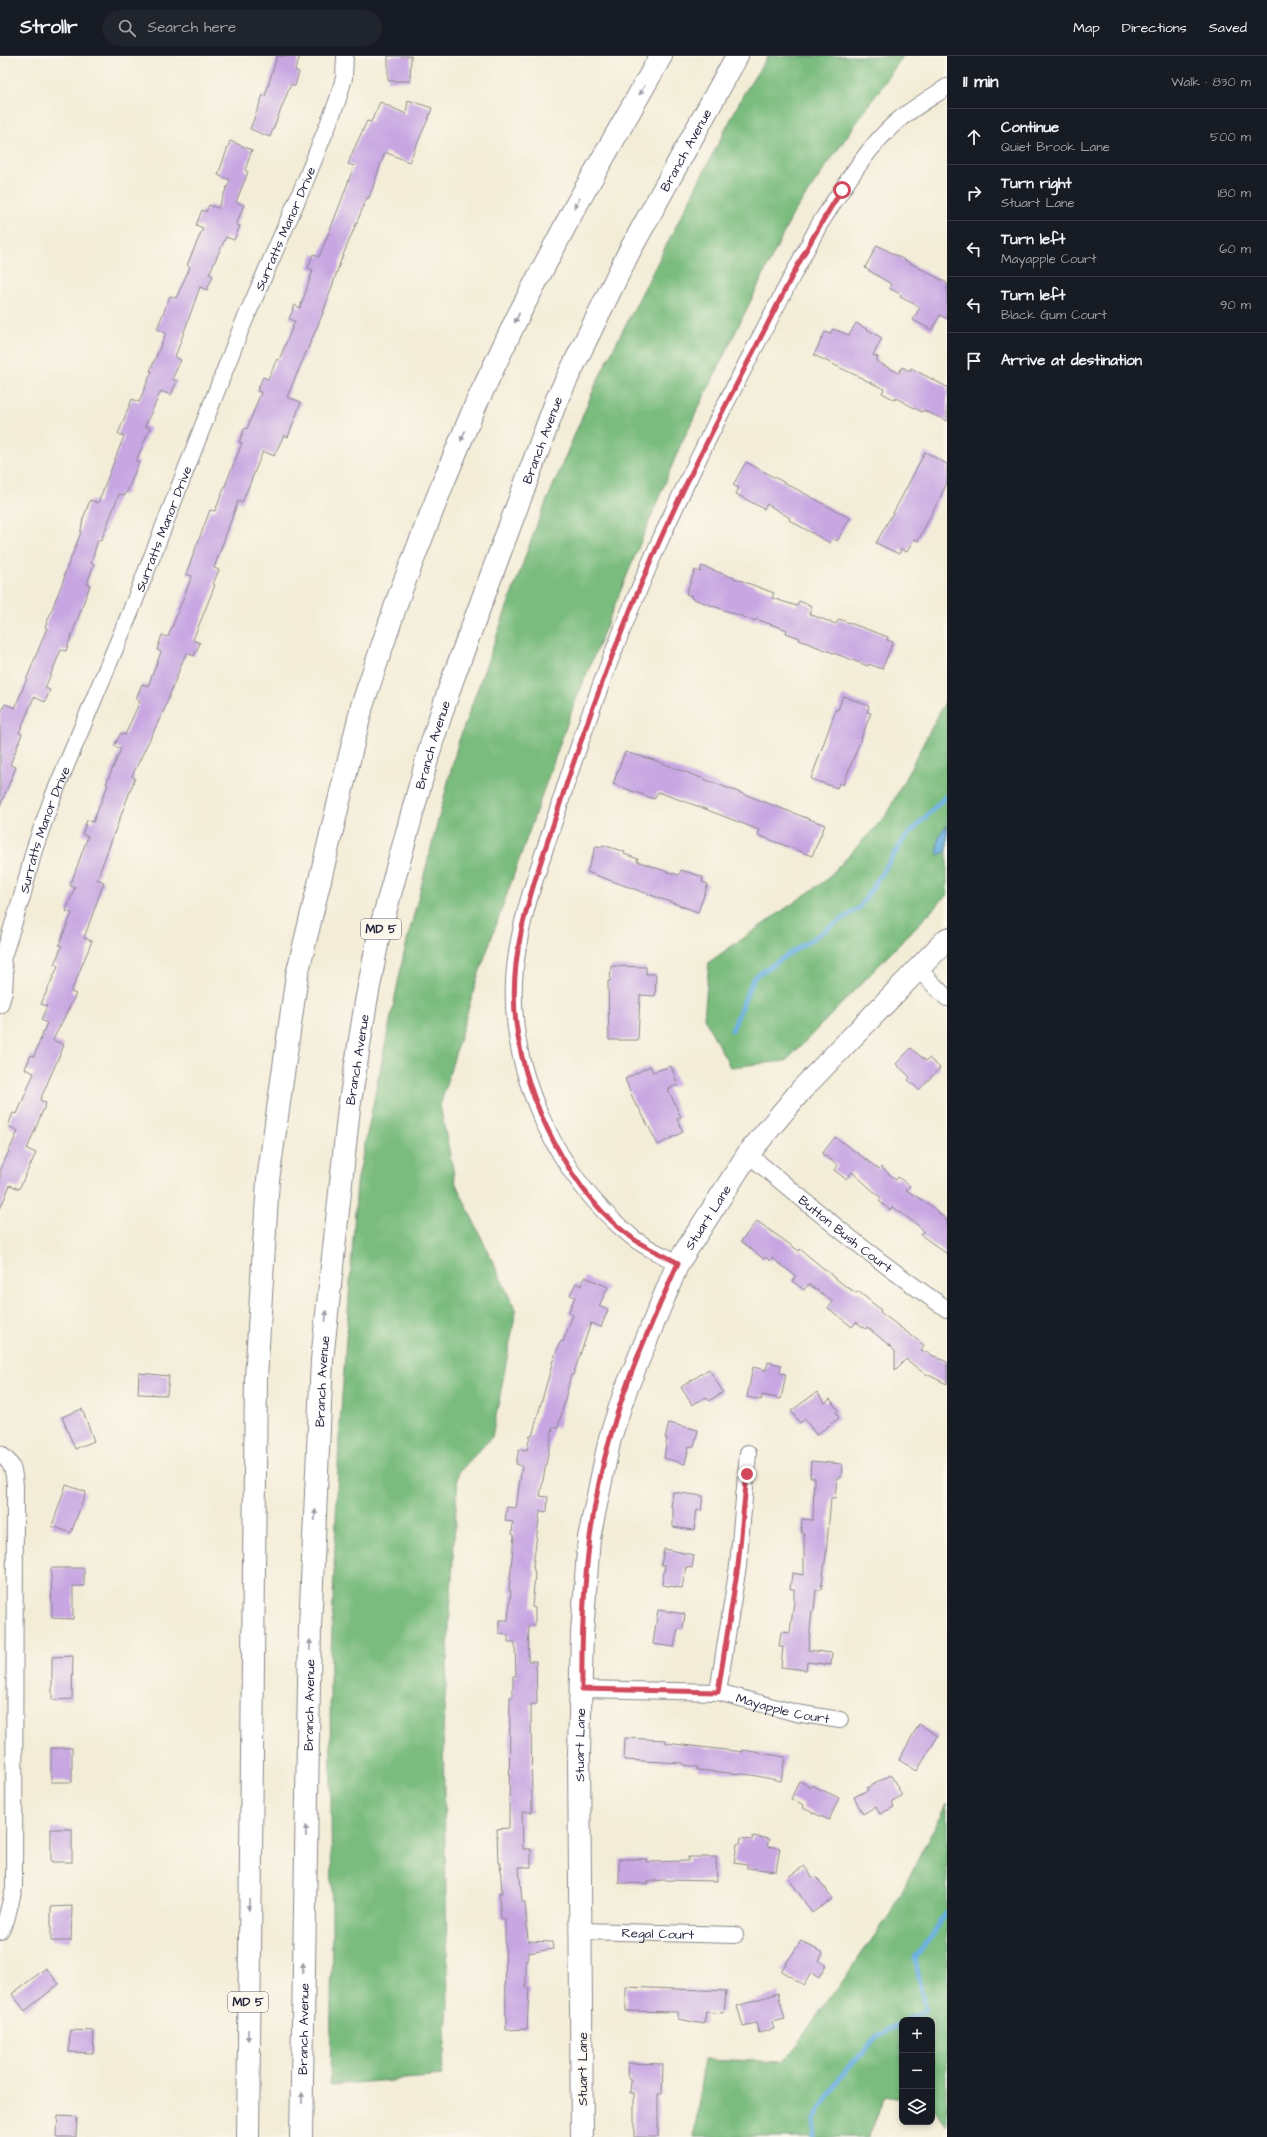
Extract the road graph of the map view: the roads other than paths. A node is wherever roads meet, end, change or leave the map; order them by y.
1 (345, 56) edge
2 (661, 56) edge
3 (737, 56) edge
4 (947, 87) edge
5 (947, 939) edge
6 (1, 960) edge
7 (918, 969) junction
8 (947, 998) edge
9 (0, 1005) edge
10 (748, 1154) junction
11 (678, 1263) junction
12 (947, 1309) edge
13 (748, 1453) dead end
14 (0, 1454) edge
15 (582, 1689) junction
16 (718, 1692) junction
17 (840, 1720) dead end
18 (0, 1931) edge
19 (581, 1931) junction
20 (735, 1935) dead end
21 (248, 2137) edge
22 (301, 2137) edge
23 (582, 2137) edge

1 - 6 street, Surratts Manor Drive
2 -> 21 main road, MD 5
22 -> 3 main road, Branch Avenue / MD 5
4 - 11 street
5 - 7 main road, Stuart Lane
6 - 9 street, Surratts Manor Drive
7 - 8 street
7 - 10 main road, Stuart Lane
10 - 11 main road, Stuart Lane
10 - 12 street, Button Bush Court
11 - 15 main road, Stuart Lane
13 - 16 street
14 - 18 street
15 - 16 street, Mayapple Court
15 - 19 main road, Stuart Lane
16 - 17 street, Mayapple Court
19 - 20 street, Regal Court
19 - 23 main road, Stuart Lane

